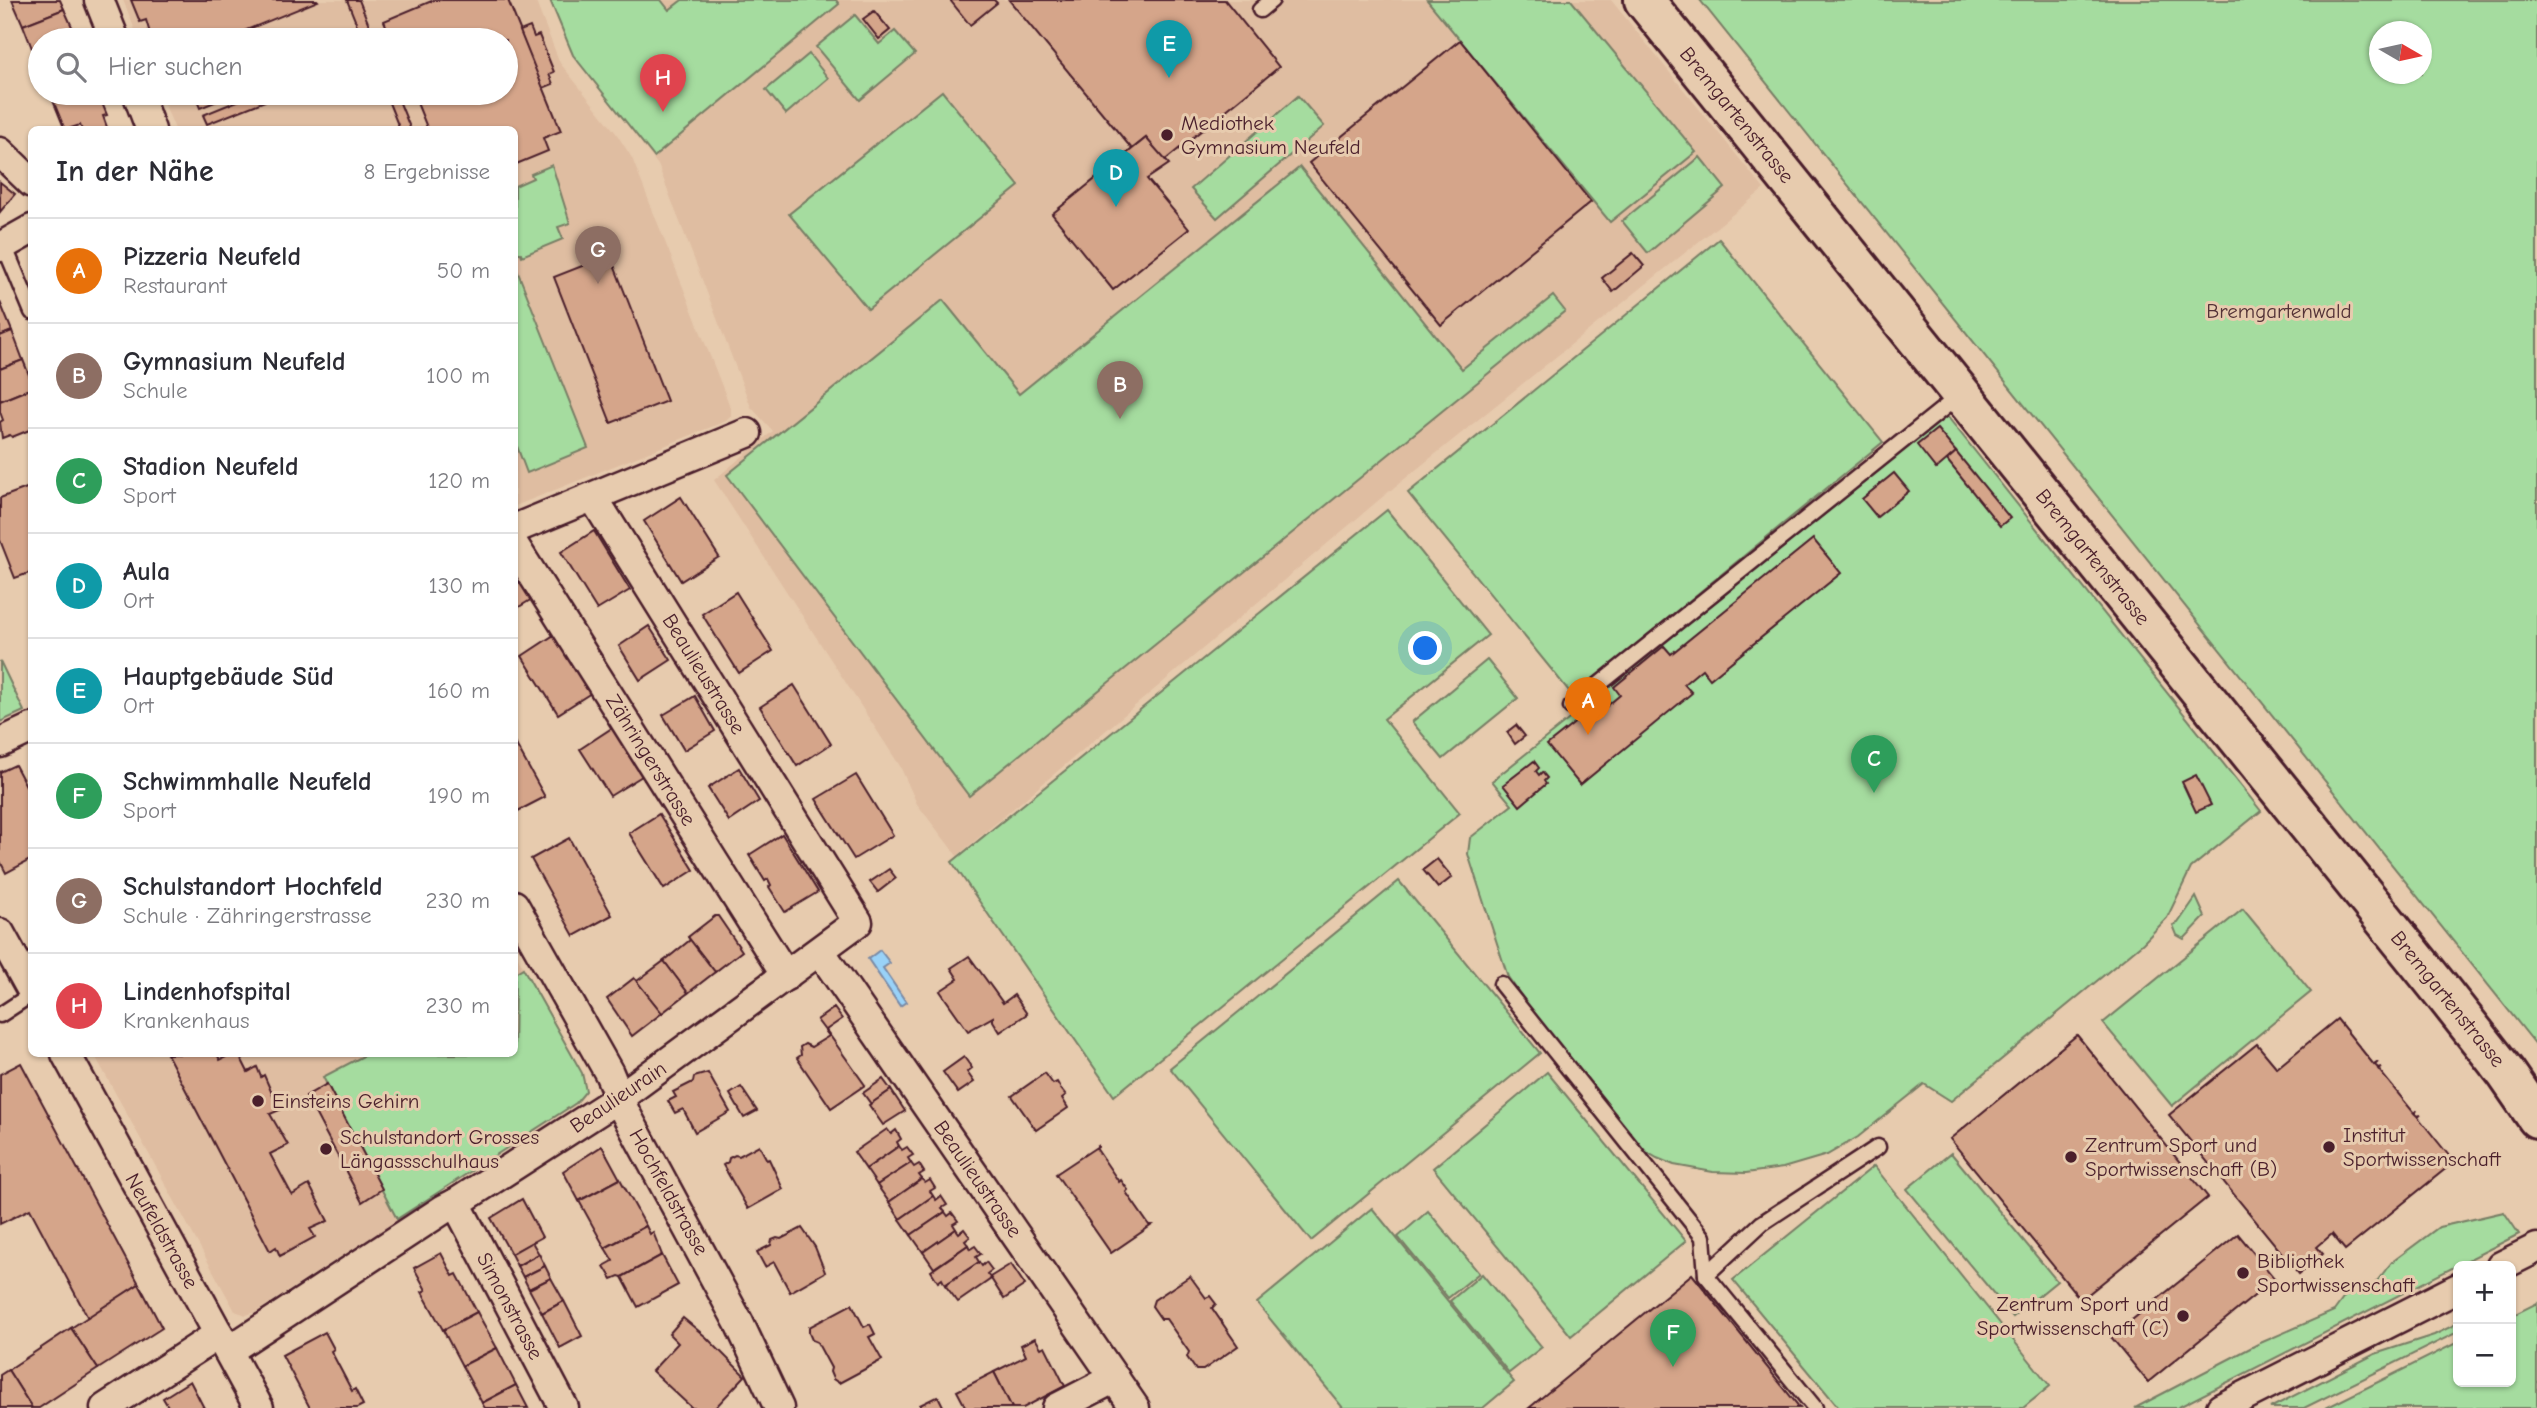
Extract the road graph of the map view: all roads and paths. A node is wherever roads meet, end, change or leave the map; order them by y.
1 (99, 0) edge
2 (1644, 0) edge
3 (111, 28) edge
4 (141, 105) edge
5 (149, 126) edge
6 (0, 152) edge
7 (28, 179) edge
8 (28, 231) edge
9 (2, 246) edge
10 (28, 303) edge
11 (1961, 395) junction
12 (747, 433) dead end
13 (593, 497) junction
14 (518, 527) edge
15 (518, 551) edge
16 (1571, 707) dead end
17 (28, 730) edge
18 (0, 743) edge
19 (518, 912) edge
20 (858, 922) joint
21 (0, 933) edge
22 (820, 951) junction
23 (786, 976) junction
24 (1502, 984) dead end
25 (28, 985) edge
26 (28, 995) edge
27 (0, 1014) edge
28 (68, 1057) edge
29 (619, 1098) junction
30 (2537, 1118) edge
31 (1878, 1147) dead end
32 (456, 1203) junction
33 (2537, 1248) edge
34 (2511, 1261) edge
35 (1706, 1275) junction
36 (2453, 1291) edge
37 (223, 1343) junction
38 (1115, 1378) junction
39 (104, 1408) edge
40 (259, 1408) edge
41 (564, 1408) edge
42 (779, 1408) edge
43 (1057, 1408) edge
44 (1135, 1408) edge
45 (1815, 1408) edge
46 (2221, 1408) edge

1 - 3 street
2 - 11 main road, Bremgartenstrasse
4 - 5 street
6 - 7 street
8 - 9 street
9 - 10 lane
11 - 16 lane
11 - 30 main road, Bremgartenstrasse
12 - 13 street
13 - 14 street
13 - 20 street, Beaulieustrasse
15 - 23 street, Zähringerstrasse
17 - 18 street
19 - 29 street, Hochfeldstrasse
20 - 22 street, Beaulieurain
21 - 25 street
22 - 23 street, Beaulieurain
22 - 38 street, Beaulieustrasse
23 - 29 street, Beaulieurain
24 - 35 lane
26 - 27 lane
28 - 37 street, Neufeldstrasse
29 - 32 street, Beaulieurain
29 - 42 street, Hochfeldstrasse
31 - 35 lane
32 - 37 street, Beaulieurain
32 - 41 street, Simonstrasse
33 - 34 street
35 - 45 lane
36 - 46 street
37 - 39 street, Beaulieurain
37 - 40 street, Neufeldstrasse
38 - 43 street
38 - 44 street, Beaulieustrasse

